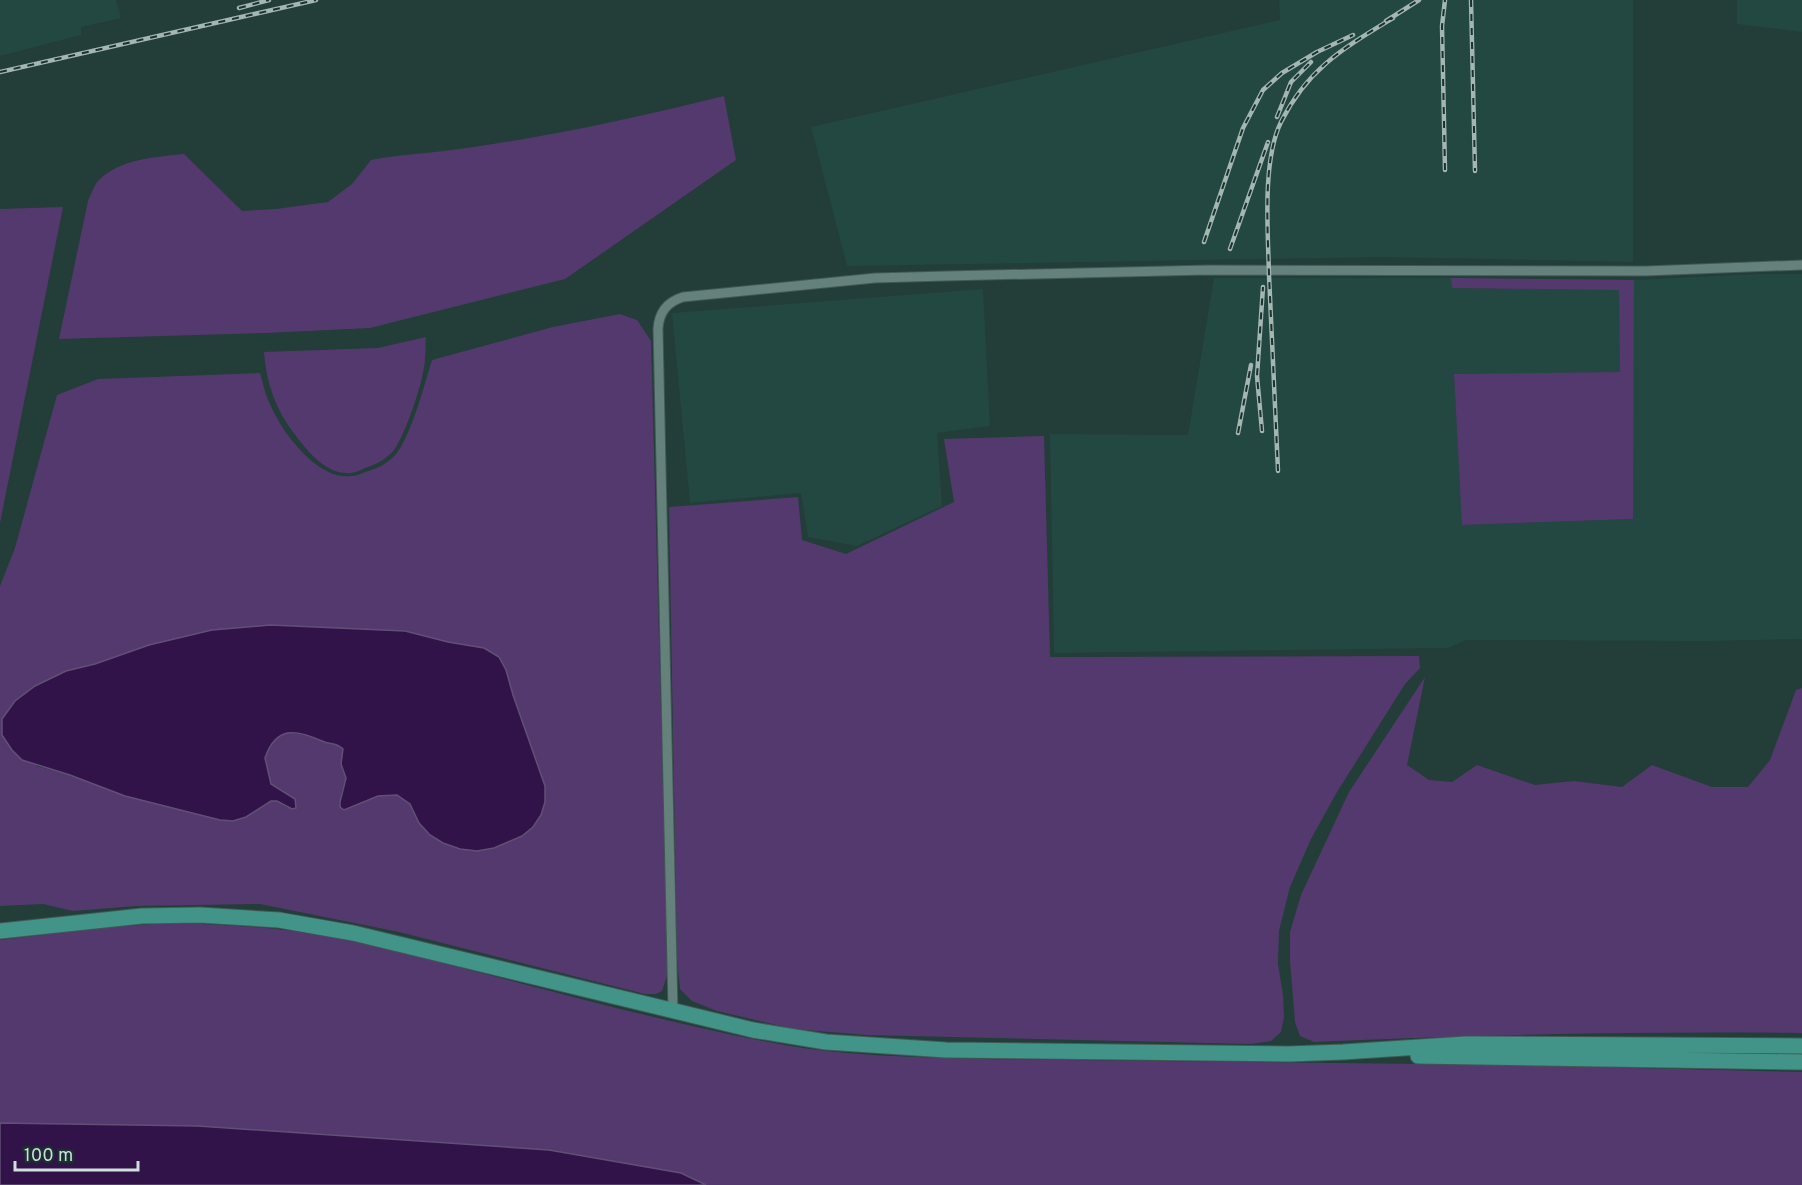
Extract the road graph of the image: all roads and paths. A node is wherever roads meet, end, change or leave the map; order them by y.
1 (1802, 265) edge
2 (0, 931) edge
3 (673, 1012) junction
4 (1802, 1046) edge
5 (1343, 1052) junction
6 (1663, 1060) junction
7 (1802, 1062) edge
8 (1802, 1068) edge

1 - 3 street
2 - 3 highway
3 - 5 highway
4 - 5 highway
5 - 6 highway
6 - 7 highway
6 - 8 highway

